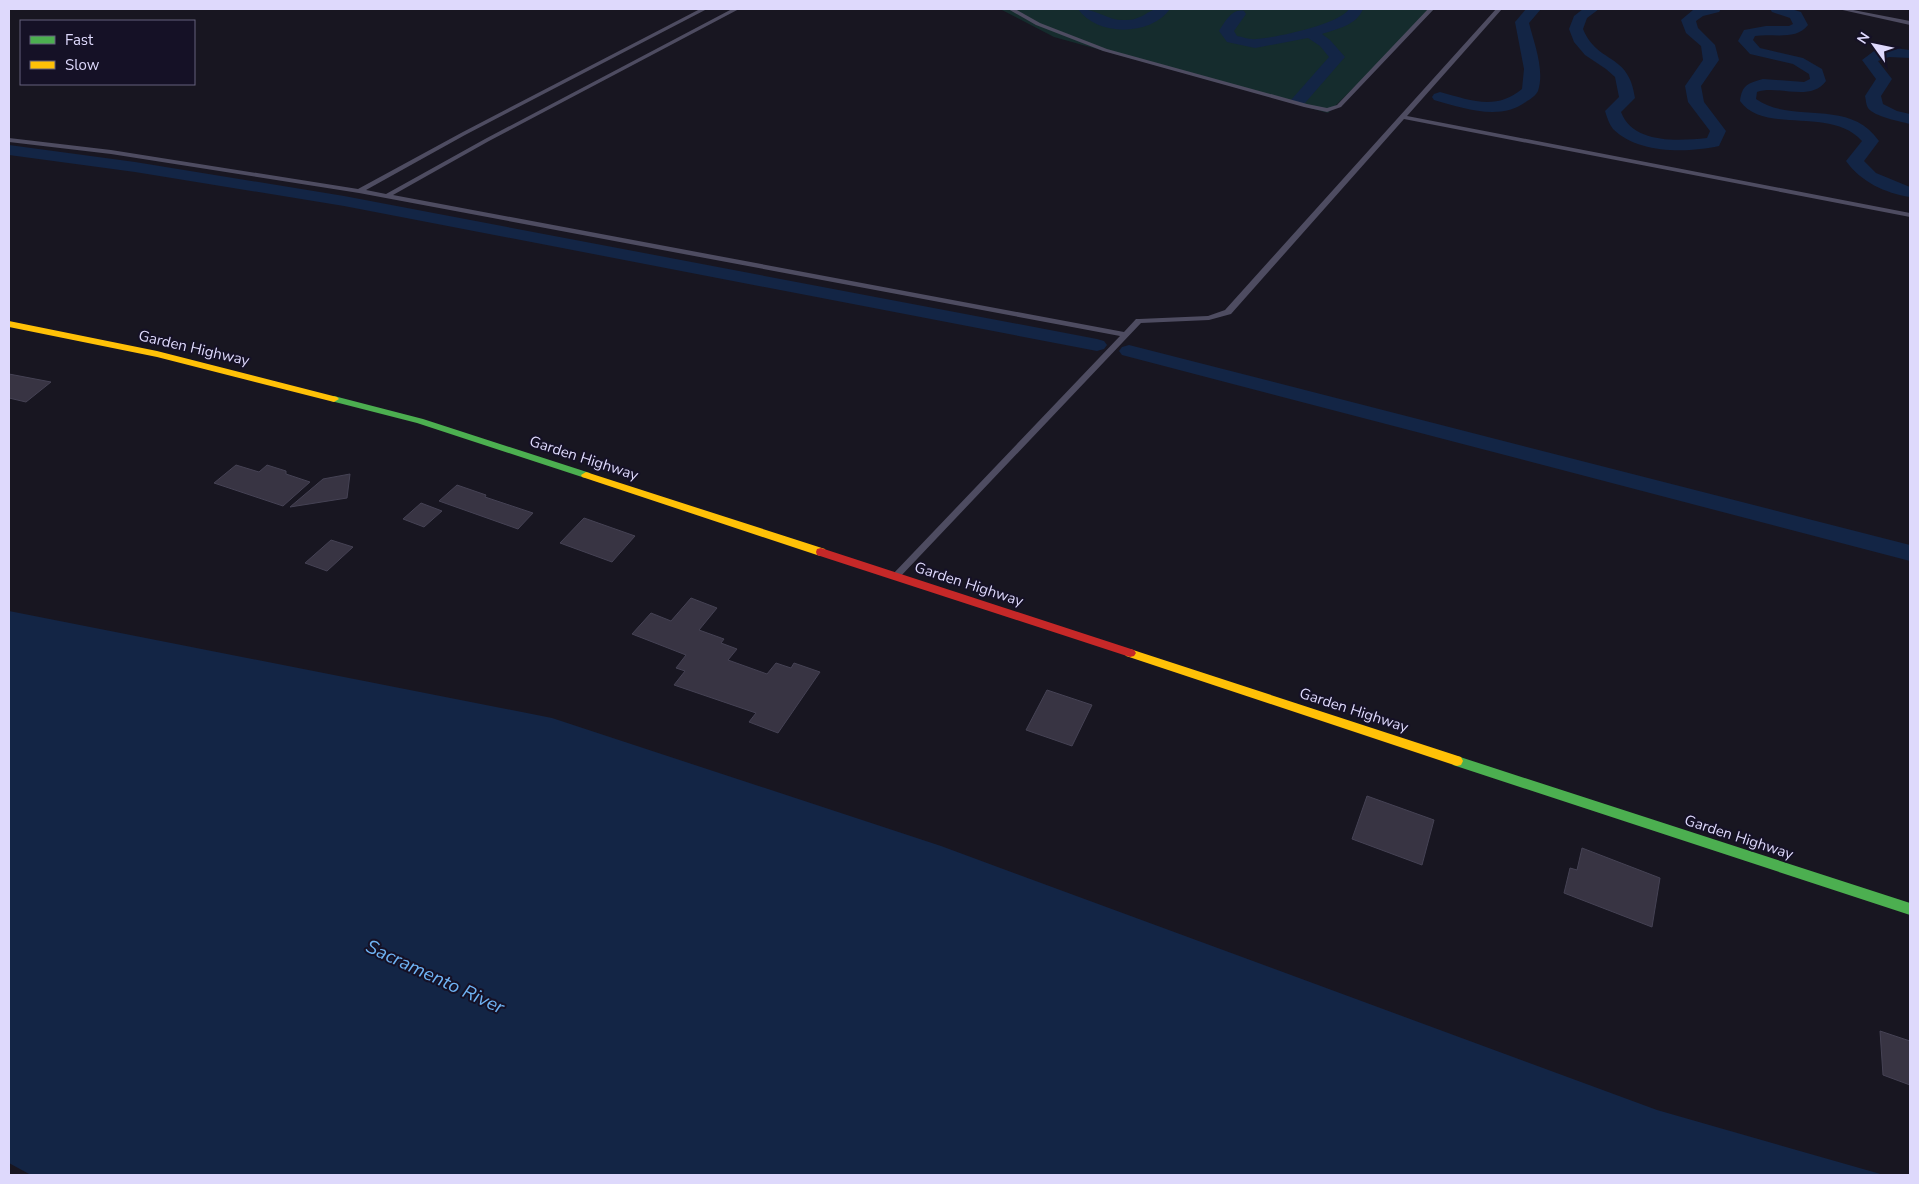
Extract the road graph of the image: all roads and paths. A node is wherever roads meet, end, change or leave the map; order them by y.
1 (704, 9) edge
2 (736, 9) edge
3 (1011, 9) edge
4 (1431, 9) edge
5 (1499, 9) edge
6 (1841, 9) edge
7 (1910, 23) edge
8 (1403, 117) junction
9 (9, 140) edge
10 (359, 191) junction
11 (387, 196) junction
12 (1910, 215) edge
13 (9, 324) edge
14 (1126, 334) junction
15 (896, 576) junction
16 (1910, 909) edge

1 - 10 lane
2 - 11 lane
3 - 4 lane
5 - 8 lane
6 - 7 lane
8 - 12 lane
8 - 14 lane
9 - 10 lane
10 - 11 lane
11 - 14 lane
13 - 15 main road, Garden Highway
14 - 15 lane
15 - 16 main road, Garden Highway

